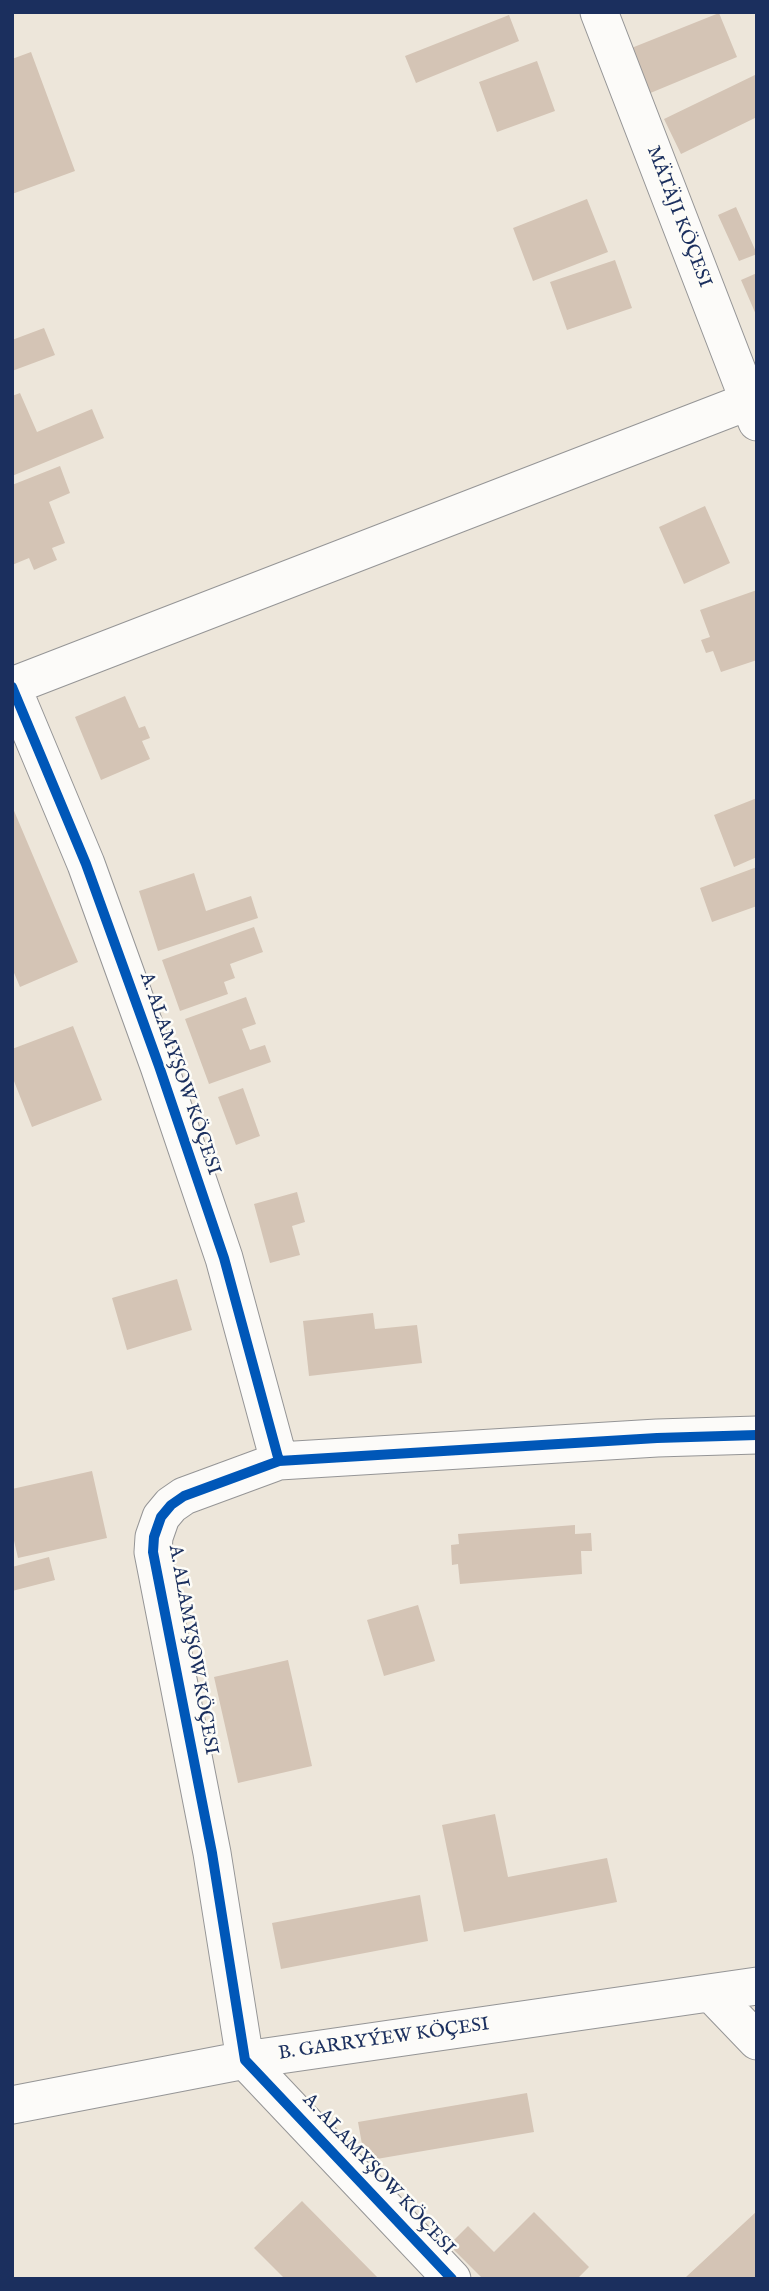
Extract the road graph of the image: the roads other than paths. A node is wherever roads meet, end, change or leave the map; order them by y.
1 (599, 12) edge
2 (754, 407) edge
3 (12, 687) edge
4 (757, 1435) edge
5 (279, 1461) junction
6 (757, 1986) edge
7 (711, 1993) junction
8 (757, 2041) edge
9 (245, 2060) junction
10 (12, 2105) edge
11 (452, 2279) edge

1 - 2 street, MÄTÄJI KÖÇESI
2 - 3 street
3 - 5 street, A. ALAMYŞOW KÖÇESI
4 - 5 street
5 - 9 street, A. ALAMYŞOW KÖÇESI
6 - 7 street, B. GARRYÝEW KÖÇESI
7 - 8 street
7 - 9 street, B. GARRYÝEW KÖÇESI
9 - 10 street, B. GARRYÝEW KÖÇESI
9 - 11 street, A. ALAMYŞOW KÖÇESI

